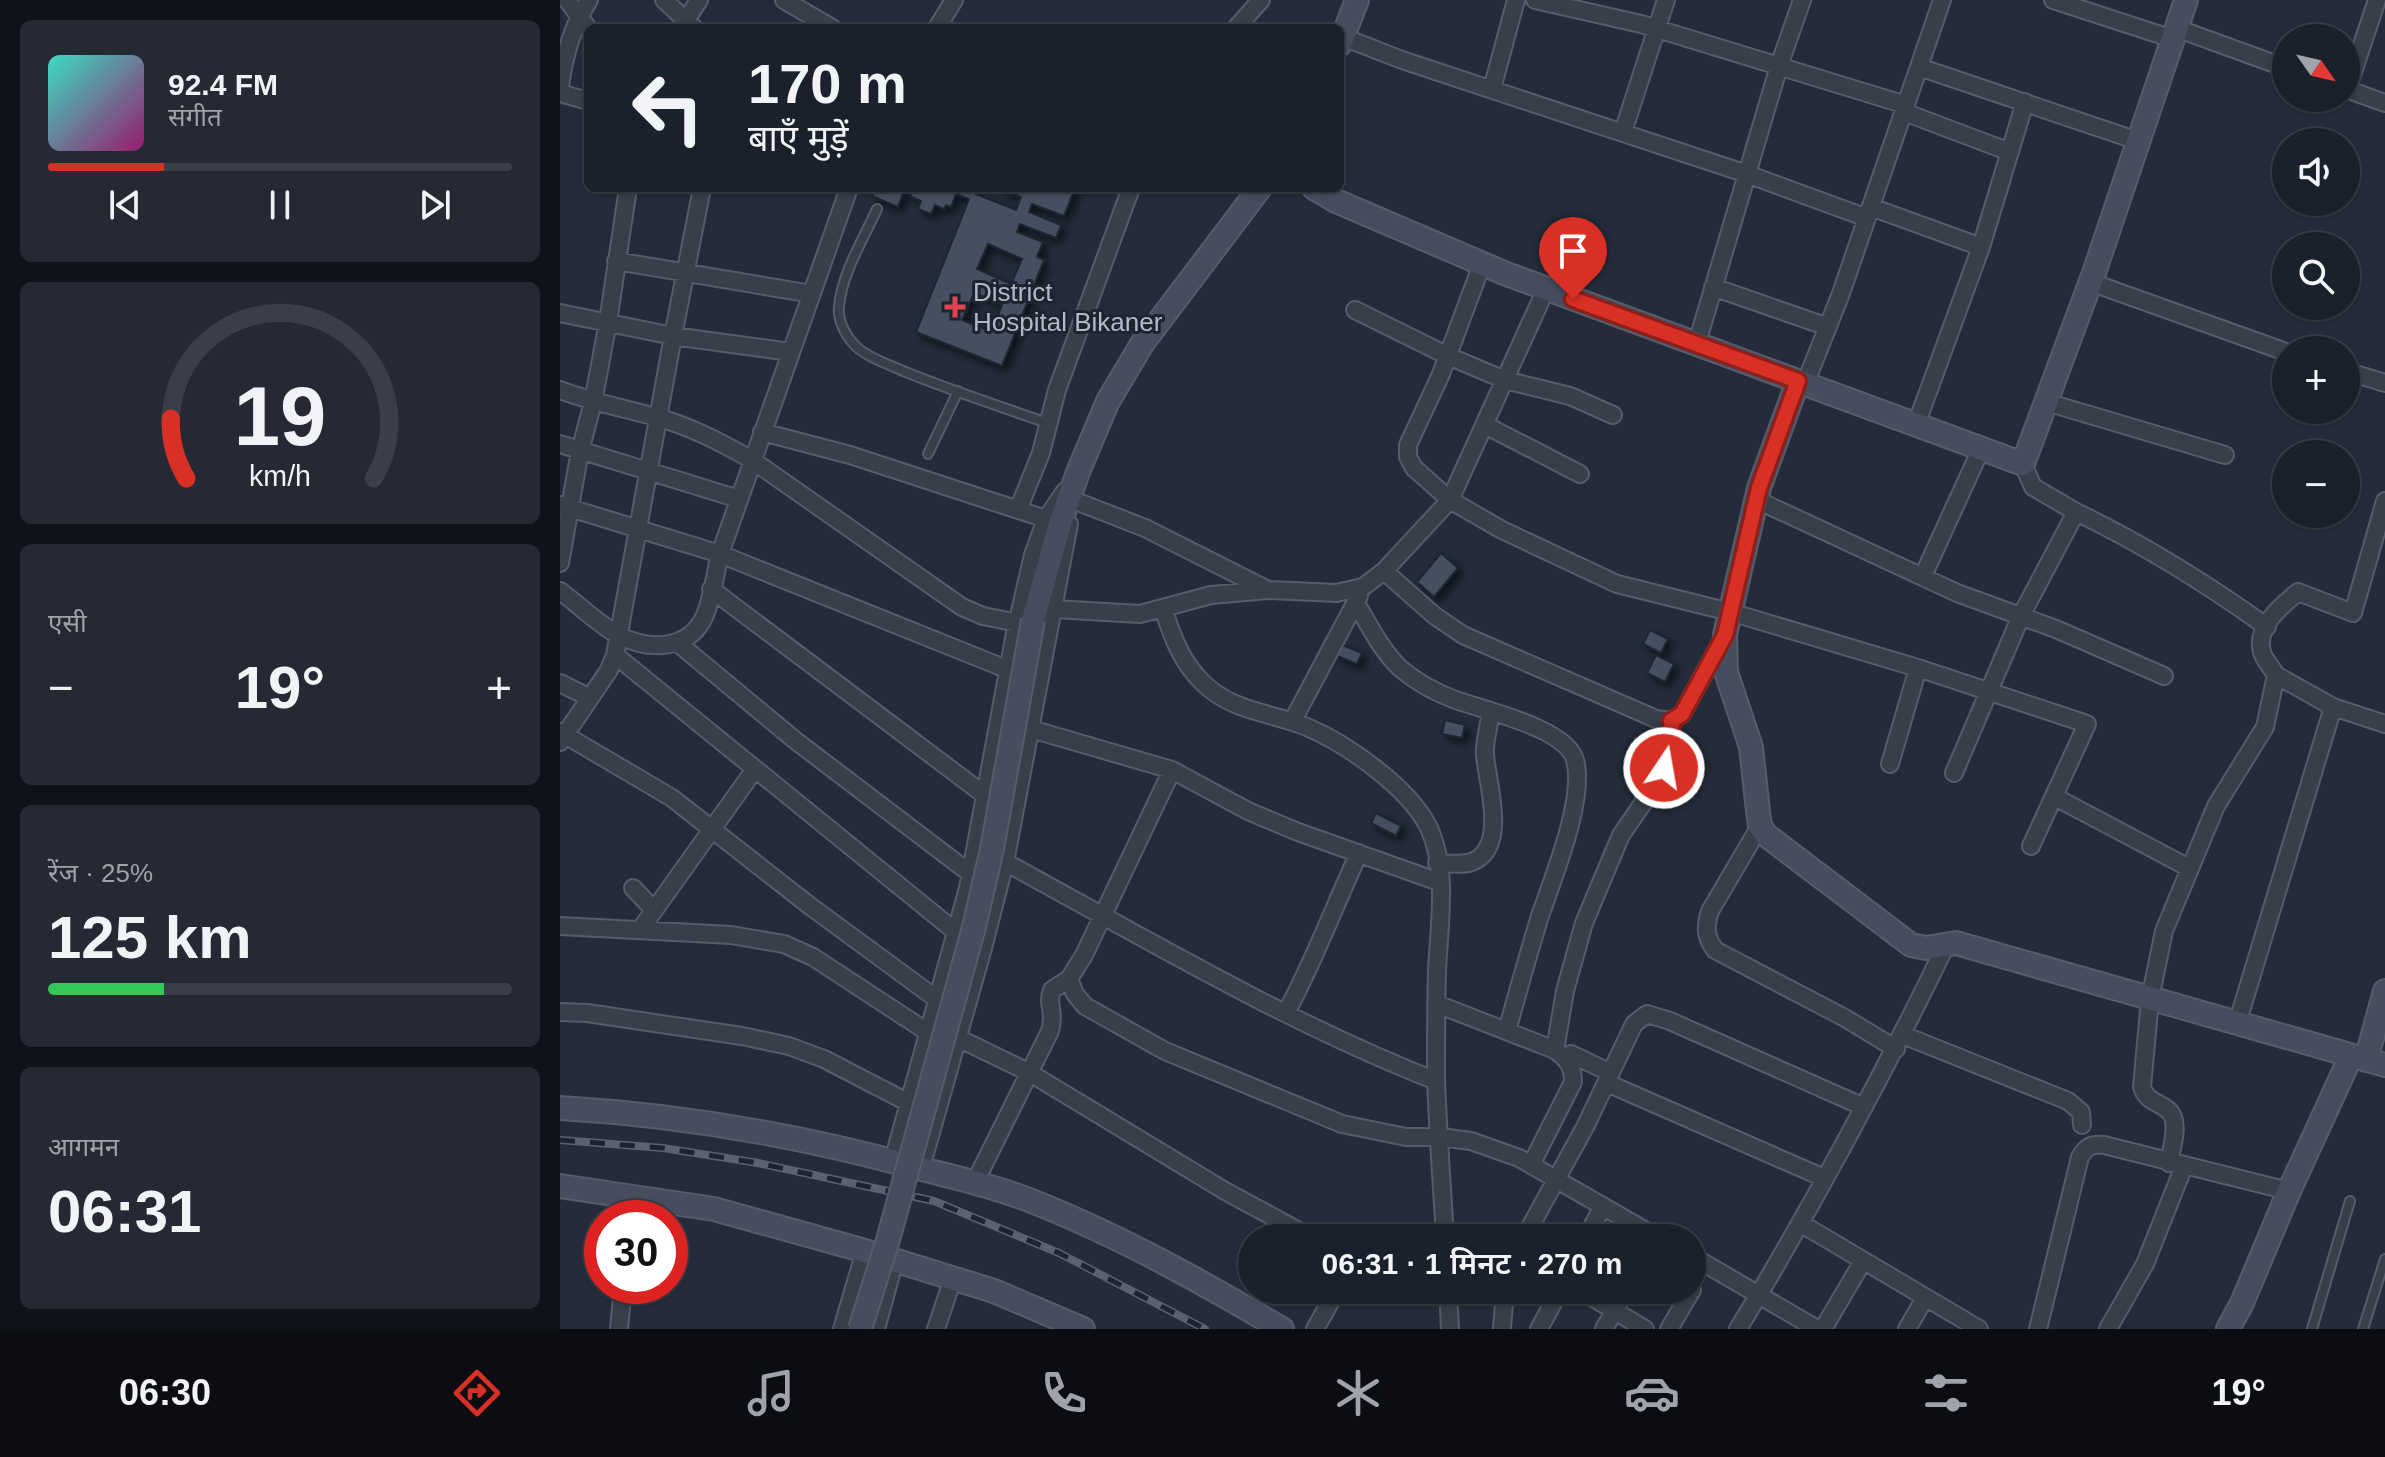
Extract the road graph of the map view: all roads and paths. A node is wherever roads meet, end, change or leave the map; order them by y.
1 (567, 0) edge
2 (589, 0) edge
3 (664, 0) edge
4 (699, 0) edge
5 (784, 0) edge
6 (934, 0) edge
7 (1261, 0) edge
8 (1357, 0) edge
9 (1516, 0) edge
10 (1535, 0) edge
11 (1666, 0) edge
12 (1802, 0) edge
13 (1942, 0) edge
14 (2053, 0) edge
15 (2186, 0) edge
16 (2377, 0) edge
17 (951, 5) edge
18 (584, 22) edge
19 (685, 24) edge
20 (688, 24) edge
21 (825, 24) edge
22 (939, 24) edge
23 (1240, 24) edge
24 (1656, 29) junction
25 (2174, 34) junction
26 (1344, 36) edge
27 (1344, 42) edge
28 (2360, 49) edge
29 (562, 61) edge
30 (2272, 64) edge
31 (1779, 66) junction
32 (1919, 67) junction
33 (1492, 89) junction
34 (560, 90) edge
35 (2360, 94) edge
36 (584, 99) edge
37 (2025, 102) junction
38 (2385, 103) edge
39 (1905, 109) junction
40 (1623, 132) junction
41 (2138, 141) junction
42 (2010, 152) junction
43 (1747, 174) junction
44 (627, 192) edge
45 (701, 192) edge
46 (848, 192) edge
47 (1130, 192) edge
48 (1257, 192) edge
49 (1322, 192) edge
50 (877, 209) dead end
51 (1869, 212) junction
52 (1981, 247) junction
53 (616, 261) junction
54 (1482, 264) junction
55 (685, 272) junction
56 (2090, 282) junction
57 (1713, 287) junction
58 (1546, 289) junction
59 (812, 294) junction
60 (1355, 310) dead end
61 (560, 313) edge
62 (608, 322) junction
63 (1828, 327) junction
64 (673, 336) junction
65 (1697, 343) junction
66 (2272, 347) edge
67 (790, 352) junction
68 (1448, 356) junction
69 (2360, 375) edge
70 (1505, 380) junction
71 (1801, 382) junction
72 (2385, 383) edge
73 (560, 390) edge
74 (958, 391) junction
75 (593, 402) junction
76 (2046, 402) junction
77 (1613, 415) dead end
78 (658, 417) junction
79 (1047, 423) junction
80 (1485, 425) junction
81 (1916, 425) junction
82 (762, 432) junction
83 (560, 444) edge
84 (1981, 449) junction
85 (580, 451) junction
86 (928, 454) dead end
87 (2225, 455) dead end
88 (752, 460) junction
89 (2023, 464) junction
90 (648, 471) junction
91 (1078, 472) junction
92 (1580, 474) dead end
93 (739, 499) junction
94 (1073, 500) junction
95 (1450, 500) junction
96 (1757, 500) junction
97 (2385, 501) edge
98 (564, 506) edge
99 (1018, 510) junction
100 (2076, 512) junction
101 (1046, 519) junction
102 (638, 527) junction
103 (720, 554) junction
104 (560, 563) edge
105 (1384, 571) junction
106 (1923, 576) junction
107 (711, 589) junction
108 (1268, 590) junction
109 (560, 591) edge
110 (1359, 595) junction
111 (1163, 608) junction
112 (1054, 609) junction
113 (1730, 612) junction
114 (2021, 616) junction
115 (1025, 621) junction
116 (2267, 627) junction
117 (619, 635) junction
118 (1725, 635) junction
119 (679, 644) junction
120 (615, 655) junction
121 (1918, 668) junction
122 (1009, 670) junction
123 (2276, 675) junction
124 (2164, 676) dead end
125 (560, 683) edge
126 (1988, 693) junction
127 (590, 698) junction
128 (2333, 707) junction
129 (1491, 712) junction
130 (1671, 721) junction
131 (1292, 722) junction
132 (2385, 724) edge
133 (1031, 729) junction
134 (562, 737) edge
135 (1890, 764) dead end
136 (755, 769) junction
137 (1172, 770) junction
138 (1954, 773) dead end
139 (986, 796) junction
140 (2055, 797) junction
141 (1760, 826) junction
142 (712, 828) junction
143 (2031, 846) dead end
144 (1359, 853) junction
145 (1005, 862) junction
146 (1437, 863) junction
147 (2189, 868) junction
148 (971, 874) junction
149 (1439, 882) junction
150 (633, 888) dead end
151 (654, 910) junction
152 (1101, 916) junction
153 (560, 926) edge
154 (640, 930) junction
155 (956, 932) junction
156 (1947, 943) junction
157 (1069, 979) junction
158 (2385, 991) edge
159 (2150, 999) junction
160 (938, 1000) junction
161 (1437, 1004) junction
162 (560, 1012) edge
163 (1286, 1013) junction
164 (2237, 1024) junction
165 (1507, 1031) junction
166 (929, 1033) junction
167 (958, 1038) junction
168 (1899, 1042) junction
169 (1563, 1052) junction
170 (2367, 1060) edge
171 (1030, 1073) junction
172 (1609, 1078) junction
173 (1436, 1081) junction
174 (909, 1103) junction
175 (1864, 1107) junction
176 (560, 1108) edge
177 (2082, 1125) dead end
178 (1440, 1137) junction
179 (893, 1161) junction
180 (1531, 1165) junction
181 (2177, 1165) junction
182 (921, 1168) junction
183 (1824, 1178) junction
184 (1556, 1180) junction
185 (975, 1182) junction
186 (560, 1186) edge
187 (2289, 1191) junction
188 (610, 1200) edge
189 (2350, 1201) dead end
190 (1603, 1206) junction
191 (688, 1208) edge
192 (1800, 1223) junction
193 (1286, 1224) edge
194 (1444, 1224) edge
195 (1532, 1224) edge
196 (1593, 1224) edge
197 (1633, 1224) edge
198 (865, 1251) junction
199 (2385, 1259) edge
200 (895, 1260) junction
201 (1863, 1261) junction
202 (1706, 1264) edge
203 (953, 1278) junction
204 (1759, 1295) junction
205 (1925, 1298) junction
206 (621, 1304) edge
207 (1329, 1304) edge
208 (1449, 1304) edge
209 (1504, 1304) edge
210 (1552, 1304) edge
211 (1603, 1304) edge
212 (1618, 1304) edge
213 (1684, 1304) edge
214 (1614, 1311) junction
215 (1969, 1326) edge
216 (619, 1329) edge
217 (842, 1329) edge
218 (860, 1329) edge
219 (876, 1329) edge
220 (936, 1329) edge
221 (1083, 1329) edge
222 (1282, 1329) edge
223 (1315, 1329) edge
224 (1450, 1329) edge
225 (1502, 1329) edge
226 (1539, 1329) edge
227 (1604, 1329) edge
228 (1645, 1329) edge
229 (1669, 1329) edge
230 (1738, 1329) edge
231 (1820, 1329) edge
232 (1907, 1329) edge
233 (2038, 1329) edge
234 (2108, 1329) edge
235 (2228, 1329) edge
236 (2312, 1329) edge
237 (2363, 1329) edge

1 - 18 street
2 - 18 street
3 - 19 street
4 - 20 street
5 - 21 street
6 - 17 street
7 - 23 street
8 - 26 street
9 - 33 street
10 - 24 street
11 - 24 street
12 - 31 street
13 - 32 street
14 - 25 street
15 - 25 street
16 - 28 street
17 - 22 street
18 - 29 street
24 - 31 street
24 - 40 street
25 - 30 street
25 - 41 street
27 - 33 street
29 - 34 street
31 - 39 street
31 - 43 street
32 - 37 street
32 - 39 street
33 - 40 street
34 - 36 street
35 - 38 street
37 - 41 street
37 - 42 street
39 - 42 street
39 - 51 street
40 - 43 street
41 - 56 street
42 - 52 street
43 - 51 street
43 - 57 street
44 - 53 street
45 - 55 street
46 - 59 street
47 - 79 street
48 - 91 street
49 - 54 street
50 - 74 lane
51 - 52 street
51 - 63 street
52 - 81 street
53 - 55 street
53 - 62 street
54 - 58 street
54 - 68 street
55 - 59 street
55 - 64 street
56 - 66 street
56 - 76 street
57 - 63 street
57 - 65 street
58 - 65 street
58 - 70 street
59 - 67 street
60 - 68 street
61 - 62 street
62 - 64 street
62 - 75 street
63 - 71 street
64 - 67 street
64 - 78 street
65 - 71 street
67 - 82 street
68 - 70 street
68 - 95 street
69 - 72 street
70 - 77 street
70 - 80 street
71 - 81 street
71 - 96 street
73 - 75 street
74 - 79 lane
74 - 86 lane
75 - 78 street
75 - 85 street
76 - 87 street
76 - 89 street
78 - 88 street
78 - 90 street
79 - 99 street
80 - 92 street
80 - 95 street
81 - 84 street
82 - 88 street
82 - 99 street
83 - 85 street
84 - 89 street
84 - 106 street
85 - 90 street
85 - 98 street
88 - 93 street
88 - 115 street
89 - 100 street
90 - 93 street
90 - 102 street
91 - 94 street
91 - 101 street
91 - 115 street
93 - 103 street
94 - 108 street
94 - 112 street
95 - 105 street
95 - 113 street
96 - 106 street
96 - 113 street
97 - 116 street
98 - 102 street
98 - 104 street
99 - 101 street
100 - 114 street
100 - 116 street
101 - 115 street
102 - 103 street
102 - 117 street
103 - 107 street
103 - 122 street
105 - 110 street
105 - 130 street
106 - 114 street
107 - 119 street
107 - 139 street
108 - 110 street
108 - 111 street
109 - 117 street
110 - 129 street
110 - 131 street
111 - 112 street
111 - 131 street
112 - 133 street
113 - 118 street
113 - 121 street
114 - 124 street
114 - 126 street
115 - 122 street
115 - 218 street, bridge
116 - 123 street
117 - 119 street
117 - 120 street
118 - 130 street
118 - 141 street
119 - 148 street
120 - 127 street
120 - 136 street
121 - 126 street
121 - 135 street
122 - 139 street
123 - 128 street
123 - 147 street
125 - 127 street
126 - 138 street
126 - 140 street
127 - 134 street
128 - 132 street
128 - 164 street
129 - 146 street
129 - 165 street
130 - 169 street
131 - 146 street
133 - 137 street
133 - 145 street
134 - 142 street
136 - 142 street
136 - 155 street
137 - 144 street
137 - 152 street
139 - 148 street
140 - 143 street
140 - 147 street
141 - 156 street
141 - 168 street
142 - 151 street
142 - 160 street
144 - 149 street
144 - 163 street
145 - 152 street
145 - 167 street
146 - 149 street
147 - 159 street
148 - 155 street
149 - 161 street
150 - 151 street
151 - 154 street
152 - 157 street
152 - 163 street
153 - 154 street
154 - 166 street
155 - 160 street
156 - 159 street
156 - 168 street
157 - 171 street
157 - 178 street
158 - 170 street
159 - 164 street
159 - 181 street
160 - 166 street
161 - 165 street
161 - 173 street
162 - 174 street
163 - 173 street
164 - 170 street
165 - 169 street
166 - 174 street
167 - 171 street
167 - 182 street
168 - 175 street
168 - 177 street
169 - 172 street
169 - 180 street
170 - 187 street
171 - 185 street
171 - 193 street
172 - 175 street
172 - 183 street
172 - 184 street
173 - 178 street
174 - 179 street
175 - 183 street
176 - 179 street
178 - 180 street
178 - 194 street
179 - 182 street
180 - 184 street
181 - 187 street
181 - 233 street
181 - 234 street
182 - 185 street
183 - 192 street
184 - 190 street
184 - 195 street
185 - 222 street
186 - 188 street
187 - 235 street
189 - 236 lane
190 - 196 street
190 - 197 street
191 - 198 street
192 - 201 street
192 - 204 street
198 - 200 street
198 - 217 street
199 - 237 lane
200 - 203 street
200 - 219 street
201 - 205 street
201 - 231 street
202 - 204 street
203 - 220 street
203 - 221 street
204 - 230 street
204 - 231 street
205 - 215 street
205 - 232 street
206 - 216 street
207 - 223 street
208 - 224 street
209 - 225 street
210 - 226 street
211 - 214 street
212 - 214 street
213 - 229 street
214 - 227 street
214 - 228 street

